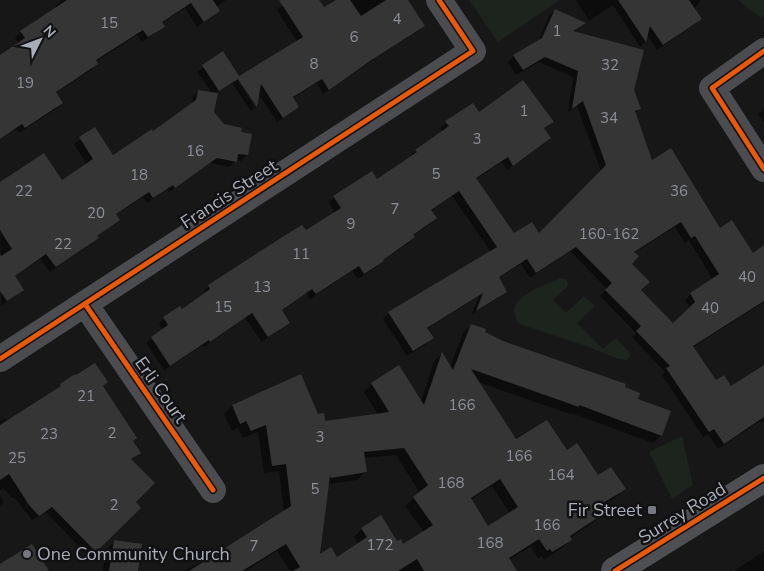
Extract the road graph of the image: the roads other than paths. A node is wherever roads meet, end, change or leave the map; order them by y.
1 (439, 0) edge
2 (764, 51) edge
3 (764, 169) edge
4 (85, 304) junction
5 (0, 359) edge
6 (764, 478) edge
7 (214, 490) dead end
8 (615, 571) edge

1 - 4 street, Francis Street
2 - 3 street
4 - 5 street, Francis Street
4 - 7 street, Erli Court
6 - 8 main road, Surrey Road

